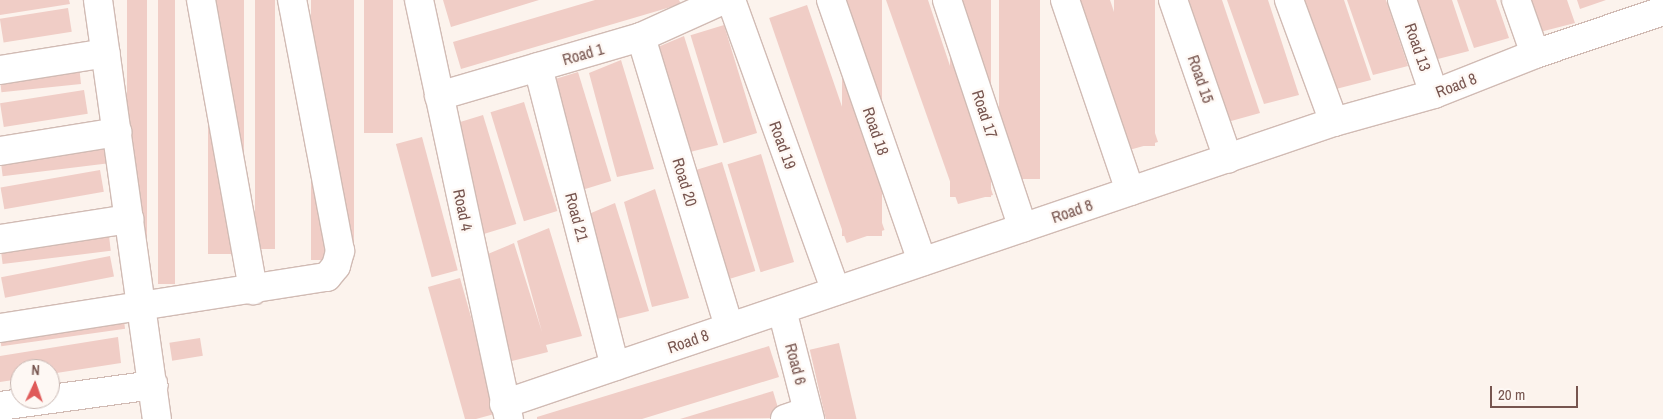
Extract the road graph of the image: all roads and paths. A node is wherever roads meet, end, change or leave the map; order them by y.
1 (98, 0) edge
2 (200, 0) edge
3 (292, 0) edge
4 (418, 0) edge
5 (724, 0) edge
6 (731, 0) edge
7 (831, 0) edge
8 (947, 0) edge
9 (1065, 0) edge
10 (1173, 0) edge
11 (1289, 0) edge
12 (1402, 0) edge
13 (1516, 0) edge
14 (1645, 10) edge
15 (641, 37) junction
16 (106, 53) junction
17 (1535, 54) junction
18 (538, 67) junction
19 (0, 70) edge
20 (1434, 94) junction
21 (439, 96) junction
22 (1334, 122) junction
23 (117, 132) junction
24 (0, 151) edge
25 (1228, 159) junction
26 (1130, 191) junction
27 (129, 219) junction
28 (1022, 228) junction
29 (0, 239) edge
30 (922, 262) junction
31 (253, 290) junction
32 (836, 291) junction
33 (142, 306) junction
34 (782, 310) junction
35 (729, 327) junction
36 (0, 328) edge
37 (615, 366) junction
38 (154, 386) junction
39 (0, 406) edge
40 (506, 411) edge
41 (801, 416) edge
42 (158, 419) edge

1 - 16 street
2 - 31 street
3 - 31 street
4 - 21 street, Road 4
5 - 15 street, Road 1
6 - 32 street, Road 19
7 - 30 street, Road 18
8 - 28 street, Road 17
9 - 26 street
10 - 25 street, Road 15
11 - 22 street
12 - 20 street, Road 13
13 - 17 street
14 - 17 street, Road 8
15 - 18 street, Road 1
15 - 35 street, Road 20
16 - 19 street
16 - 23 street
17 - 20 street, Road 8
18 - 21 street, Road 1
18 - 37 street, Road 21
20 - 22 street, Road 8
21 - 40 street, Road 4
22 - 25 street, Road 8
23 - 24 street
23 - 27 street
25 - 26 street, Road 8
26 - 28 street, Road 8
27 - 29 street
27 - 33 street
28 - 30 street, Road 8
30 - 32 street, Road 8
31 - 33 street
32 - 34 street, Road 8
33 - 36 street
33 - 38 street
34 - 35 street, Road 8
34 - 41 street, Road 6
35 - 37 street, Road 8
37 - 40 street, Road 8
38 - 39 street
38 - 42 street

